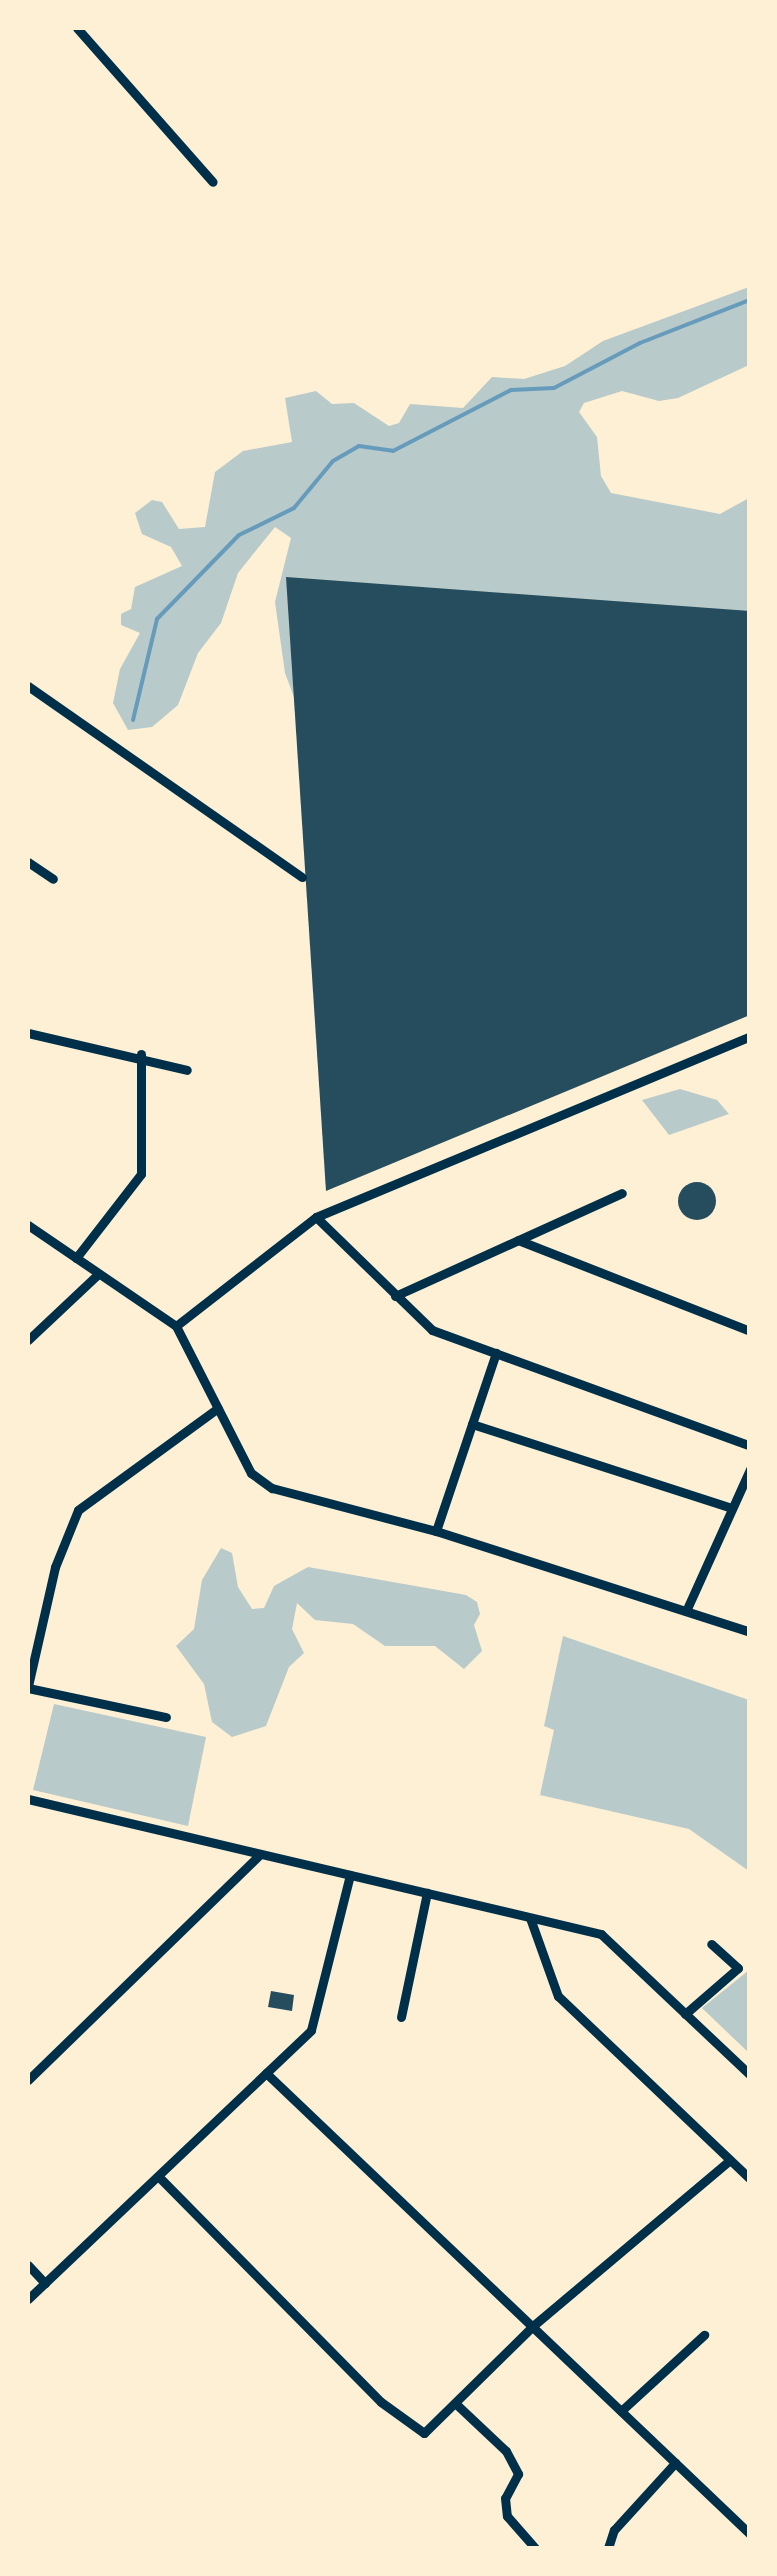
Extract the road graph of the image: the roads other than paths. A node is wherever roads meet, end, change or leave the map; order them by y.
1 (78, 28) edge
2 (213, 182) dead end
3 (28, 686) edge
4 (28, 862) edge
5 (302, 877) dead end
6 (53, 879) dead end
7 (28, 1033) edge
8 (750, 1036) edge
9 (141, 1054) junction
10 (187, 1070) dead end
11 (622, 1193) dead end
12 (316, 1217) junction
13 (28, 1226) edge
14 (518, 1240) junction
15 (76, 1258) junction
16 (98, 1274) junction
17 (395, 1296) junction
18 (176, 1326) junction
19 (750, 1331) edge
20 (28, 1340) edge
21 (496, 1353) junction
22 (218, 1408) junction
23 (472, 1424) junction
24 (750, 1446) edge
25 (750, 1469) edge
26 (732, 1508) junction
27 (436, 1530) junction
28 (686, 1612) junction
29 (750, 1632) edge
30 (28, 1687) edge
31 (166, 1717) dead end
32 (28, 1799) edge
33 (260, 1854) junction
34 (350, 1875) junction
35 (427, 1894) junction
36 (530, 1918) junction
37 (711, 1944) dead end
38 (685, 2014) junction
39 (400, 2017) dead end
40 (266, 2072) junction
41 (750, 2075) edge
42 (28, 2080) edge
43 (730, 2160) junction
44 (158, 2176) junction
45 (750, 2179) edge
46 (28, 2265) edge
47 (44, 2283) junction
48 (28, 2300) edge
49 (534, 2325) junction
50 (704, 2336) dead end
51 (455, 2402) junction
52 (621, 2411) junction
53 (676, 2464) junction
54 (750, 2534) edge
55 (535, 2548) edge
56 (608, 2548) edge

1 - 2 street
3 - 5 street
4 - 6 street
7 - 9 street
8 - 12 street
9 - 10 street
9 - 15 street
11 - 14 street
12 - 17 street
12 - 18 street
13 - 15 street
14 - 17 street
14 - 19 street
15 - 16 street
16 - 18 street
16 - 20 street
17 - 21 street
18 - 22 street
21 - 23 street
21 - 24 street
22 - 27 street
22 - 30 street
23 - 26 street
23 - 27 street
25 - 26 street
26 - 28 street
27 - 28 street
28 - 29 street
30 - 31 street
32 - 33 street
33 - 34 street
33 - 42 street
34 - 35 street
34 - 40 street
35 - 36 street
35 - 39 street
36 - 38 street
36 - 43 street
37 - 38 street
38 - 41 street
40 - 44 street
40 - 49 street
43 - 45 street
43 - 49 street
44 - 47 street
44 - 51 street
46 - 47 street
47 - 48 street
49 - 51 street
49 - 52 street
50 - 52 street
51 - 55 street
52 - 53 street
53 - 54 street
53 - 56 street

